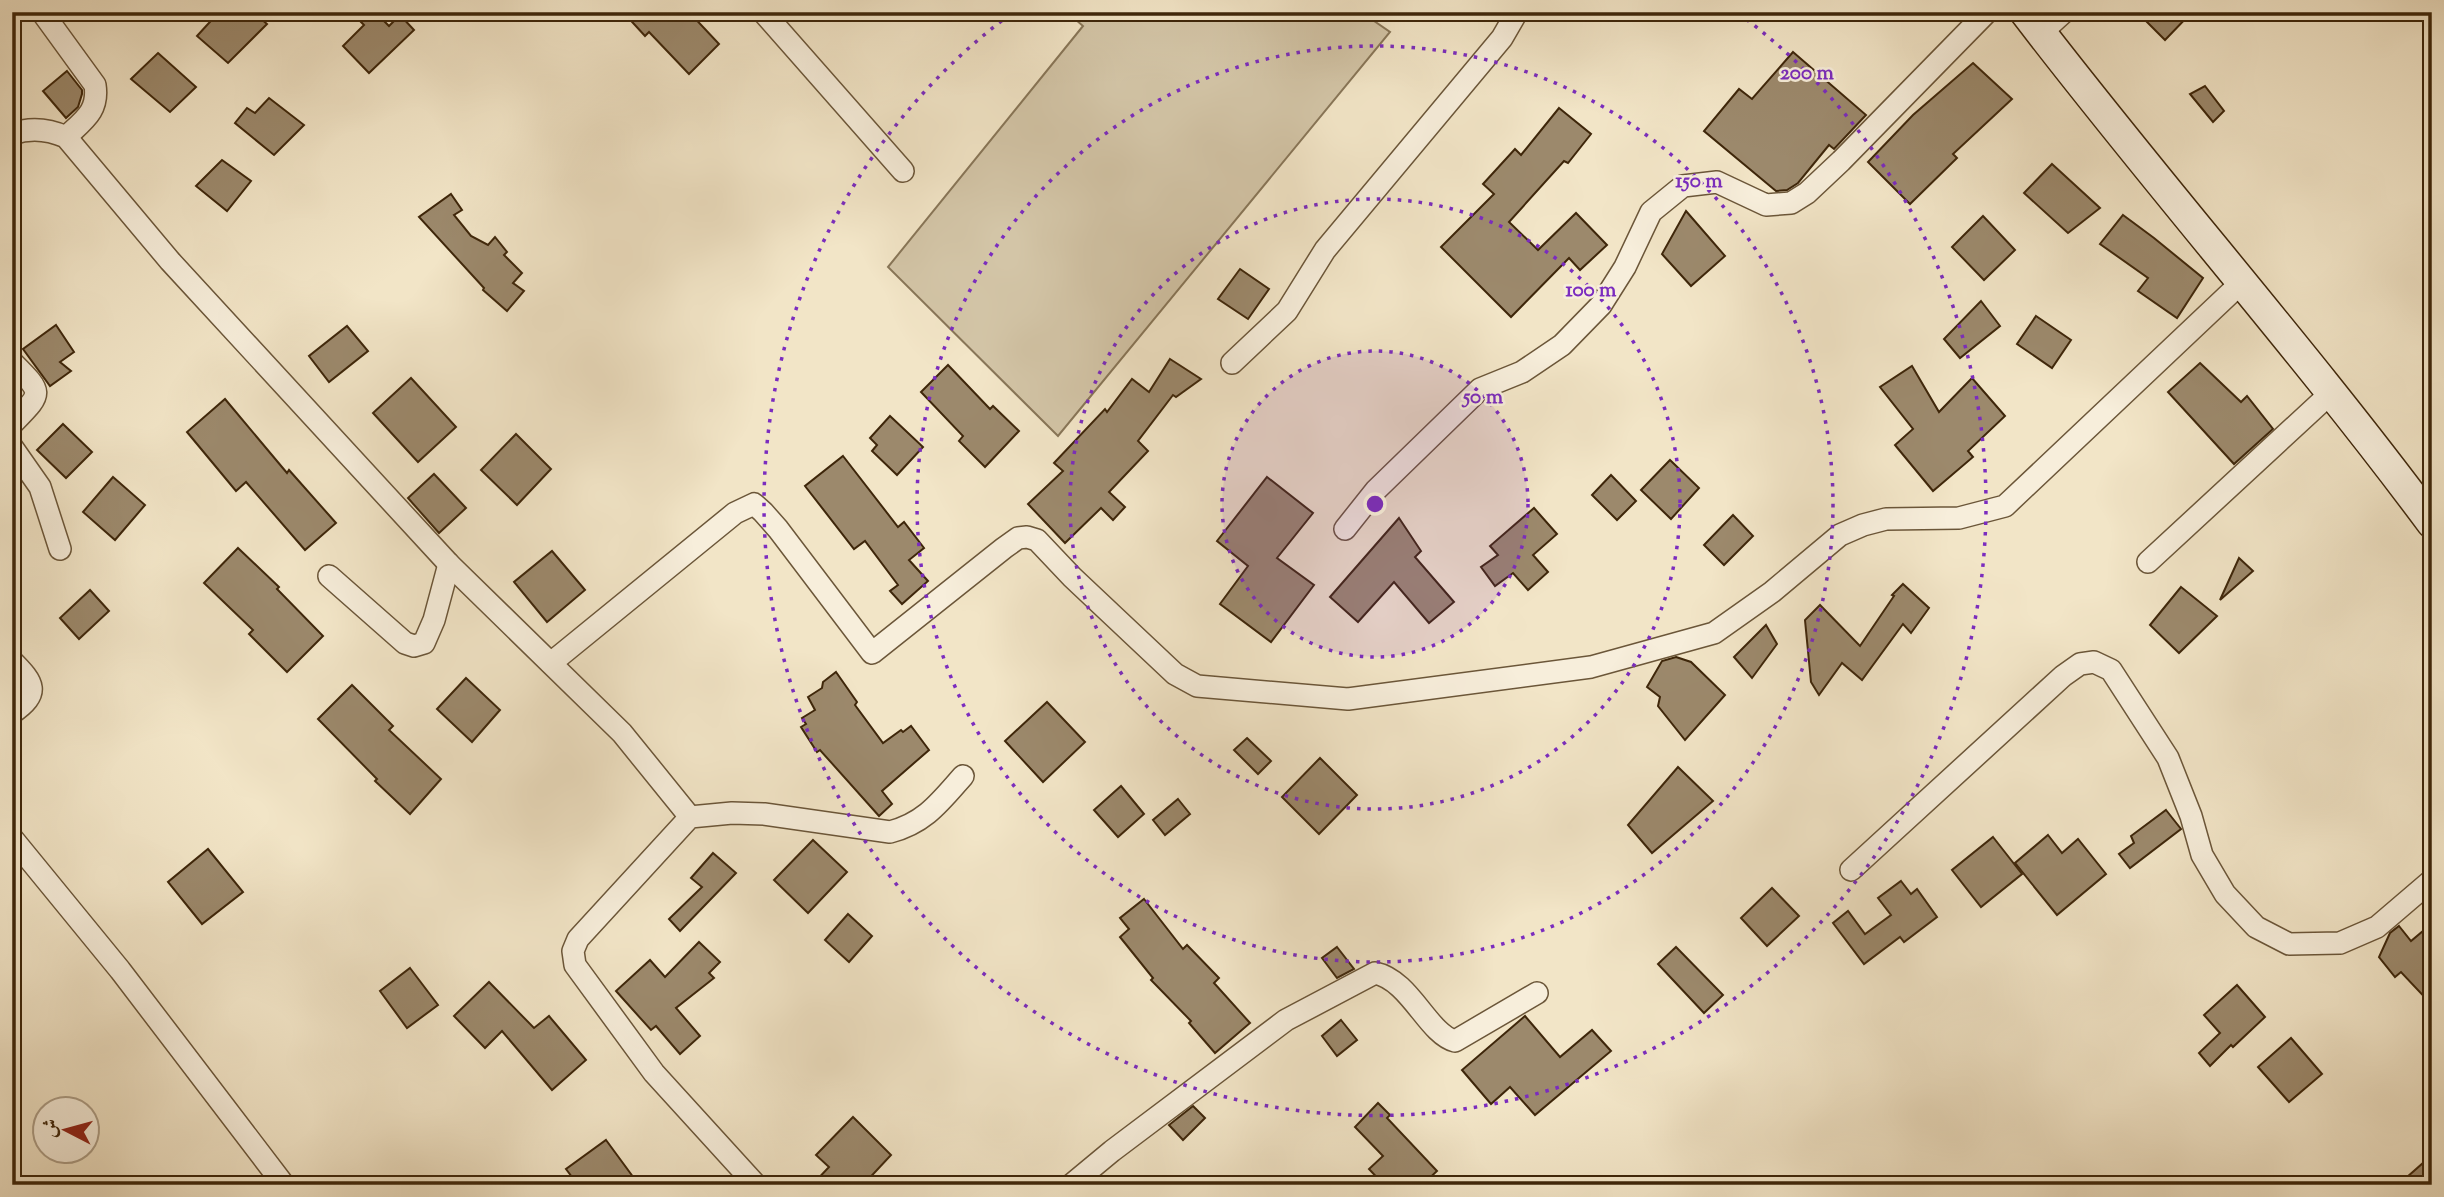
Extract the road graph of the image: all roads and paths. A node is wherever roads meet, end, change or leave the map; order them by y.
1 (42, 12) edge
2 (764, 12) edge
3 (1517, 12) edge
4 (1987, 12) edge
5 (2064, 12) edge
6 (2033, 23) edge
7 (12, 134) edge
8 (66, 137) junction
9 (903, 171) dead end
10 (2242, 282) junction
11 (12, 362) edge
12 (1233, 363) dead end
13 (2332, 392) junction
14 (12, 424) edge
15 (12, 447) edge
16 (2432, 523) edge
17 (1345, 528) dead end
18 (60, 549) dead end
19 (2148, 562) dead end
20 (449, 564) junction
21 (329, 576) dead end
22 (12, 661) edge
23 (551, 663) junction
24 (12, 713) edge
25 (963, 776) dead end
26 (690, 817) junction
27 (12, 838) edge
28 (1851, 870) dead end
29 (2432, 880) edge
30 (1537, 993) dead end
31 (284, 1185) edge
32 (756, 1185) edge
33 (1071, 1185) edge

1 - 8 street
2 - 9 street
3 - 12 street
4 - 17 street
5 - 6 street
6 - 10 street
7 - 8 street
8 - 20 street
10 - 13 street
10 - 23 street
11 - 14 street
13 - 16 street
13 - 19 street
15 - 18 street
20 - 21 street
20 - 23 street
22 - 24 street
23 - 26 street
25 - 26 street
26 - 32 street
27 - 31 street
28 - 29 street
30 - 33 street

